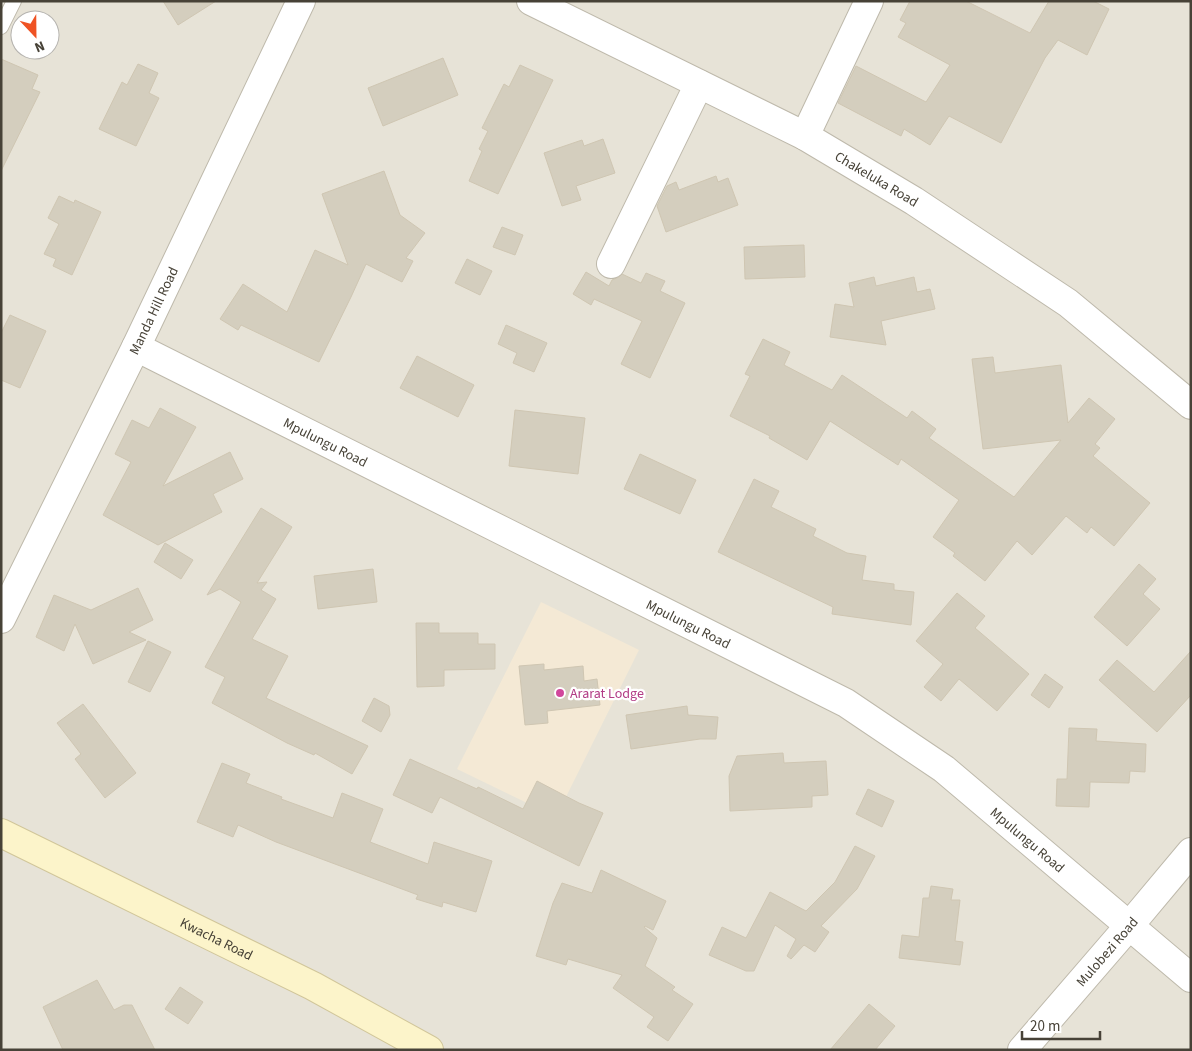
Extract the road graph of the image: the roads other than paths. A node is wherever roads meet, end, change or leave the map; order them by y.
1 (14, 1) edge
2 (301, 1) edge
3 (531, 1) edge
4 (869, 1) edge
5 (1, 27) edge
6 (699, 84) junction
7 (805, 136) junction
8 (610, 264) dead end
9 (136, 348) junction
10 (1191, 405) edge
11 (1, 619) edge
12 (1, 833) edge
13 (1191, 852) edge
14 (1129, 926) junction
15 (1191, 978) edge
16 (429, 1050) edge
17 (1022, 1050) edge

1 - 5 lane
2 - 9 street, Manda Hill Road
3 - 6 street, Chakeluka Road
4 - 7 street
6 - 7 street, Chakeluka Road
6 - 8 street
7 - 10 street, Chakeluka Road
9 - 11 street, Manda Hill Road
9 - 14 street, Mpulungu Road
12 - 16 main road, Kwacha Road
13 - 14 street, Mulobezi Road
14 - 15 street, Mpulungu Road
14 - 17 street, Mulobezi Road

